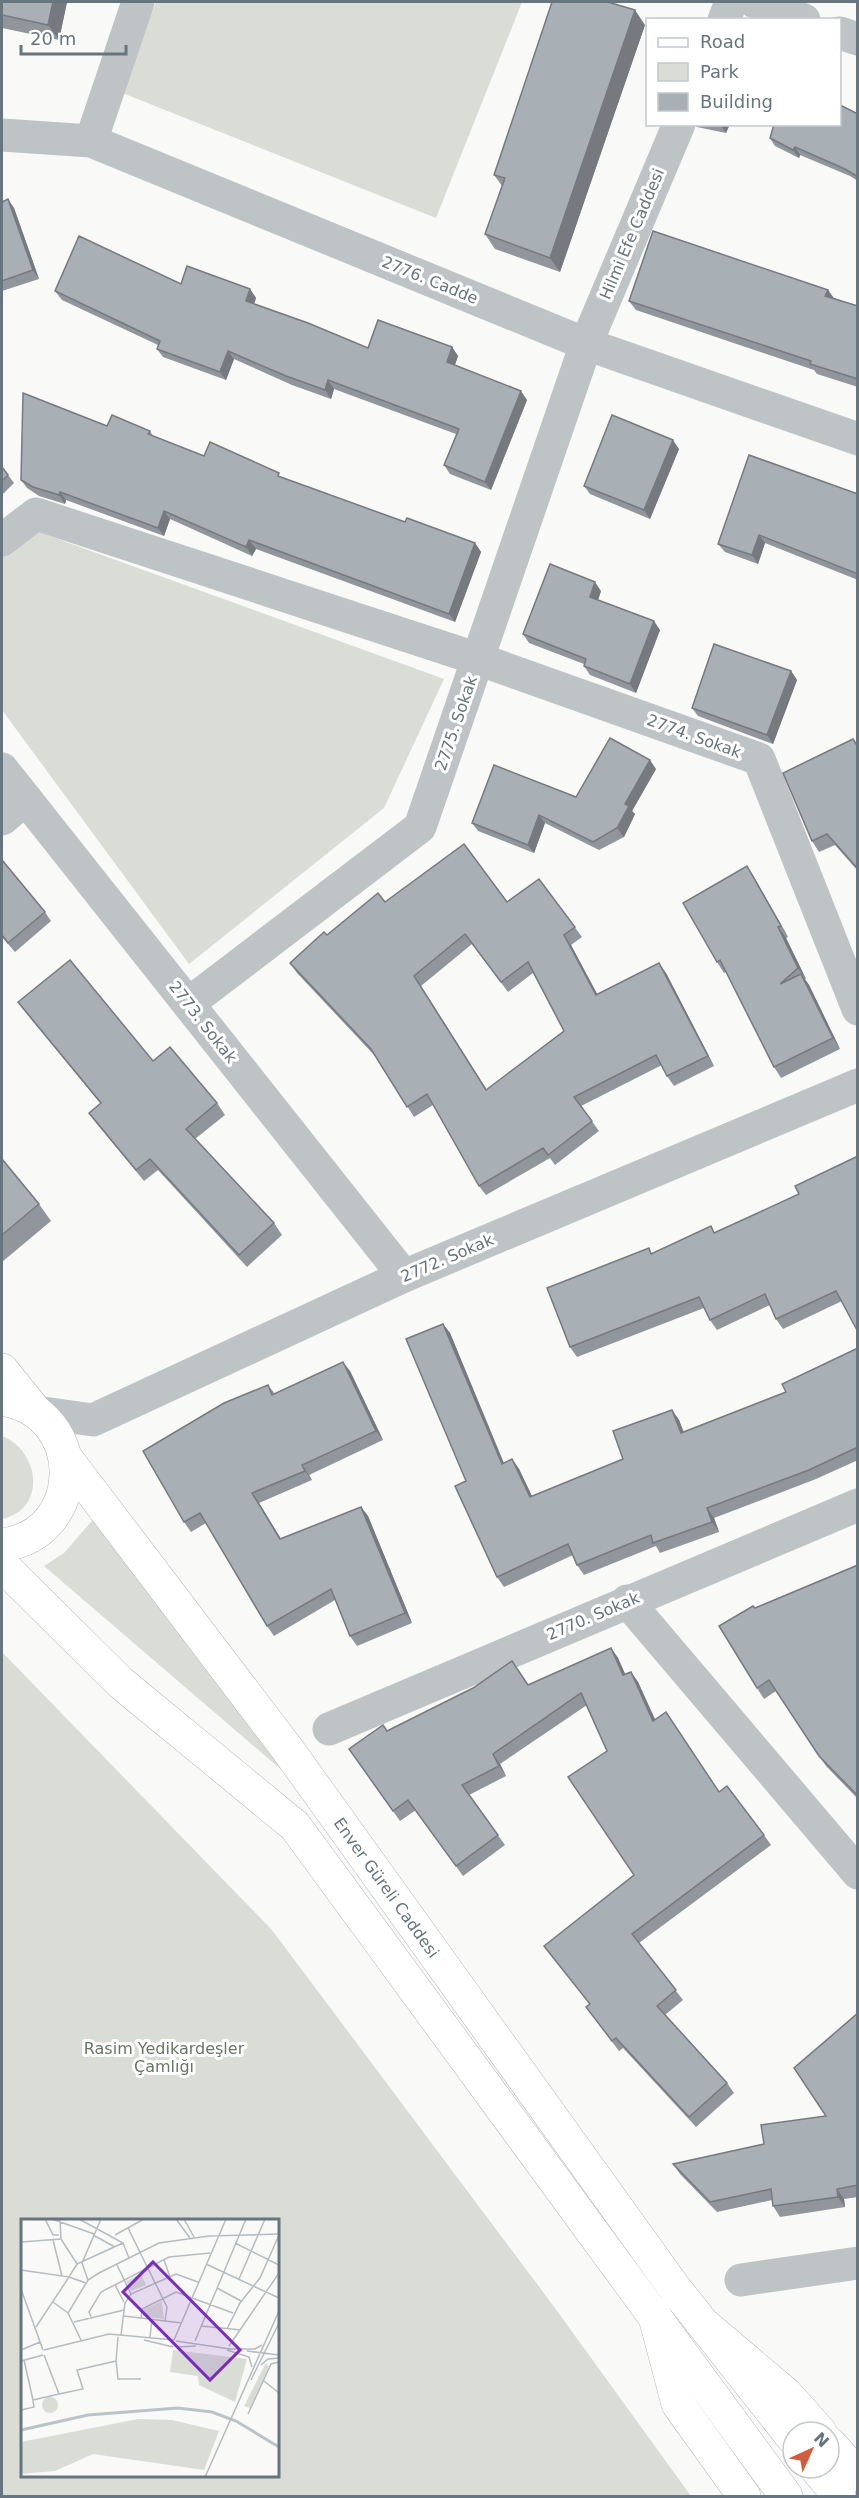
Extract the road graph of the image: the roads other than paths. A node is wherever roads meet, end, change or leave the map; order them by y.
1 (138, 2) edge
2 (731, 2) edge
3 (756, 2) edge
4 (725, 18) edge
5 (799, 18) edge
6 (841, 33) edge
7 (858, 39) edge
8 (678, 126) edge
9 (2, 135) edge
10 (92, 141) junction
11 (586, 344) junction
12 (858, 439) edge
13 (2, 540) edge
14 (478, 659) junction
15 (2, 769) edge
16 (14, 809) edge
17 (189, 1003) junction
18 (858, 1009) edge
19 (858, 1085) edge
20 (404, 1276) junction
21 (2, 1370) edge
22 (2, 1399) edge
23 (36, 1412) junction
24 (93, 1420) junction
25 (66, 1458) junction
26 (858, 1505) edge
27 (2, 1545) edge
28 (2, 1565) edge
29 (627, 1601) junction
30 (329, 1729) dead end
31 (858, 1873) edge
32 (858, 2263) edge
33 (741, 2280) dead end
34 (654, 2313) junction
35 (701, 2322) junction
36 (809, 2420) edge
37 (781, 2423) edge
38 (841, 2456) edge
39 (858, 2475) edge
40 (826, 2480) edge
41 (744, 2496) edge
42 (786, 2496) edge
43 (839, 2496) edge

1 - 10 street
2 - 4 street
3 - 5 street
6 - 7 street
8 - 11 street, Hilmi Efe Caddesi
9 - 10 street, 2776. Cadde
10 - 11 street, 2776. Cadde
11 - 12 street, 2776. Cadde
11 - 14 street, 2775. Sokak
13 - 14 street, 2774. Sokak
14 - 17 street, 2775. Sokak
14 - 18 street, 2774. Sokak
15 - 16 street, 2773. Sokak
16 - 17 street, 2773. Sokak
17 - 20 street, 2773. Sokak
19 - 20 street, 2772. Sokak
20 - 24 street, 2772. Sokak
21 - 23 main road
22 - 23 main road
23 - 24 street
23 - 25 main road
24 - 25 street
25 - 27 main road
25 - 35 main road, Enver Güreli Caddesi
26 - 29 street, 2770. Sokak
28 - 34 main road
29 - 30 street, 2770. Sokak
29 - 31 street
32 - 33 street
34 - 41 main road
34 - 42 main road
35 - 36 main road
35 - 37 main road
38 - 39 main road
40 - 43 main road

